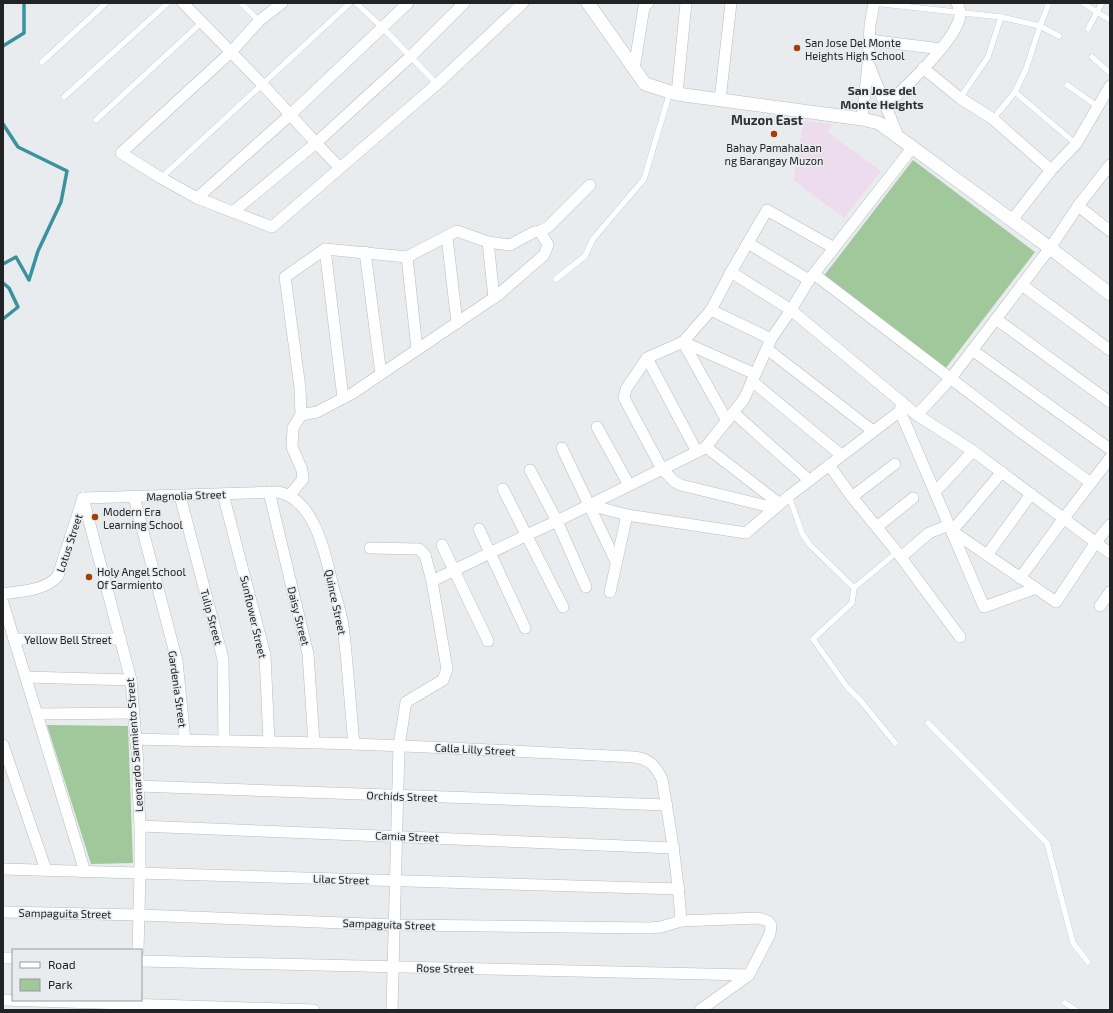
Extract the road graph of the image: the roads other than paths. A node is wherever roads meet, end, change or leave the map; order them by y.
1 (106, 3) edge
2 (168, 3) edge
3 (183, 3) edge
4 (240, 3) edge
5 (282, 3) edge
6 (350, 3) edge
7 (356, 3) edge
8 (408, 3) edge
9 (464, 3) edge
10 (523, 3) edge
11 (588, 3) edge
12 (648, 3) edge
13 (686, 3) edge
14 (731, 3) edge
15 (871, 3) edge
16 (874, 3) edge
17 (1049, 3) edge
18 (1083, 3) edge
19 (1102, 3) edge
20 (959, 8) edge
21 (1098, 12) junction
22 (1001, 17) junction
23 (1110, 20) edge
24 (259, 21) junction
25 (202, 22) junction
26 (1040, 26) junction
27 (383, 28) junction
28 (1088, 29) dead end
29 (1059, 36) dead end
30 (869, 40) junction
31 (941, 49) junction
32 (231, 52) junction
33 (411, 56) junction
34 (1092, 57) dead end
35 (42, 62) dead end
36 (868, 64) junction
37 (923, 68) junction
38 (634, 69) junction
39 (1110, 73) edge
40 (437, 84) junction
41 (263, 85) junction
42 (1068, 85) dead end
43 (1110, 86) edge
44 (1015, 92) junction
45 (673, 93) junction
46 (64, 97) dead end
47 (960, 98) junction
48 (720, 100) junction
49 (886, 106) junction
50 (1098, 106) junction
51 (290, 114) junction
52 (862, 119) junction
53 (993, 119) junction
54 (96, 120) dead end
55 (898, 136) junction
56 (316, 143) junction
57 (1076, 144) junction
58 (913, 147) junction
59 (340, 168) junction
60 (1051, 170) junction
61 (1108, 172) edge
62 (161, 178) junction
63 (590, 185) dead end
64 (197, 198) junction
65 (1078, 206) junction
66 (234, 212) junction
67 (1012, 220) junction
68 (540, 231) junction
69 (1110, 231) edge
70 (447, 237) junction
71 (488, 242) junction
72 (748, 243) junction
73 (834, 248) junction
74 (1050, 248) junction
75 (325, 249) junction
76 (365, 252) junction
77 (408, 257) junction
78 (731, 272) junction
79 (812, 277) junction
80 (556, 279) dead end
81 (1022, 284) junction
82 (1110, 294) edge
83 (494, 298) junction
84 (711, 310) junction
85 (791, 310) junction
86 (996, 319) junction
87 (457, 323) junction
88 (683, 342) junction
89 (768, 344) junction
90 (418, 349) junction
91 (972, 350) junction
92 (1110, 350) edge
93 (646, 358) junction
94 (381, 374) junction
95 (754, 377) junction
96 (950, 378) junction
97 (343, 398) junction
98 (1110, 402) edge
99 (901, 406) junction
100 (301, 414) junction
101 (917, 414) junction
102 (730, 417) junction
103 (597, 427) dead end
104 (873, 432) junction
105 (562, 448) dead end
106 (702, 449) junction
107 (1110, 449) edge
108 (973, 451) junction
109 (841, 455) junction
110 (1110, 458) edge
111 (895, 464) dead end
112 (829, 465) junction
113 (662, 469) junction
114 (530, 470) dead end
115 (1002, 472) junction
116 (810, 480) junction
117 (1091, 483) junction
118 (629, 485) junction
119 (503, 489) dead end
120 (268, 492) junction
121 (935, 492) junction
122 (224, 494) junction
123 (1031, 494) junction
124 (180, 496) junction
125 (289, 496) junction
126 (789, 496) junction
127 (134, 497) junction
128 (852, 497) junction
129 (83, 498) junction
130 (913, 498) dead end
131 (590, 505) junction
132 (778, 506) junction
133 (627, 516) junction
134 (1064, 518) junction
135 (557, 521) junction
136 (1110, 525) edge
137 (877, 527) junction
138 (950, 528) junction
139 (479, 529) dead end
140 (527, 535) junction
141 (1096, 542) junction
142 (442, 545) dead end
143 (370, 548) dead end
144 (489, 553) junction
145 (1110, 553) edge
146 (899, 555) junction
147 (987, 555) junction
148 (616, 562) junction
149 (454, 570) junction
150 (1020, 578) junction
151 (432, 581) junction
152 (586, 587) dead end
153 (854, 588) junction
154 (1036, 588) junction
155 (610, 592) dead end
156 (1110, 592) edge
157 (3, 594) edge
158 (3, 603) edge
159 (1100, 606) dead end
160 (562, 607) dead end
161 (525, 628) dead end
162 (960, 637) dead end
163 (14, 639) junction
164 (121, 639) junction
165 (488, 641) dead end
166 (26, 677) junction
167 (131, 680) junction
168 (133, 713) junction
169 (38, 714) junction
170 (928, 723) dead end
171 (135, 738) junction
172 (185, 741) junction
173 (224, 741) junction
174 (269, 742) junction
175 (314, 743) junction
176 (895, 743) dead end
177 (354, 744) junction
178 (3, 745) edge
179 (399, 746) junction
180 (138, 786) junction
181 (398, 796) junction
182 (666, 805) junction
183 (140, 826) junction
184 (397, 836) junction
185 (674, 848) junction
186 (3, 869) edge
187 (46, 870) junction
188 (85, 872) junction
189 (140, 873) junction
190 (396, 881) junction
191 (679, 889) junction
192 (3, 912) edge
193 (140, 915) junction
194 (681, 921) junction
195 (395, 925) junction
196 (138, 949) edge
197 (142, 961) edge
198 (1088, 962) dead end
199 (394, 967) junction
200 (749, 974) junction
201 (30, 1001) edge
202 (1064, 1003) dead end
203 (137, 1005) edge
204 (314, 1010) edge
205 (392, 1010) edge
206 (700, 1010) edge
207 (1076, 1010) edge

1 - 35 lane
2 - 46 lane
3 - 25 street
4 - 24 lane
5 - 24 street
6 - 41 lane
7 - 27 lane
8 - 27 street
9 - 33 street
10 - 40 street
11 - 38 street
12 - 38 street
13 - 45 street
14 - 48 street
15 - 16 street
16 - 20 lane
16 - 30 street
17 - 26 lane
18 - 21 lane
19 - 21 lane
20 - 22 lane
20 - 31 street
21 - 23 lane
21 - 28 lane
22 - 26 lane
22 - 47 lane
24 - 32 street
25 - 32 street
25 - 54 lane
26 - 29 lane
26 - 44 lane
27 - 33 lane
27 - 51 street
30 - 31 street
30 - 36 street
31 - 37 street
32 - 41 street
32 - 62 street
33 - 40 lane
33 - 56 street
34 - 39 lane
36 - 49 street
36 - 52 street
37 - 47 street
37 - 49 street
38 - 45 street
40 - 59 street
41 - 51 street
41 - 62 lane
42 - 50 lane
43 - 50 street
44 - 53 lane
44 - 57 lane
45 - 48 street
45 - 80 lane
47 - 53 street
48 - 52 street
49 - 55 street
50 - 57 street
51 - 56 street
51 - 64 street
52 - 55 street
53 - 60 street
55 - 58 street
56 - 59 street
56 - 66 street
57 - 60 street
58 - 67 street
58 - 73 street
59 - 66 street
60 - 67 street
61 - 65 street
62 - 64 street
63 - 68 street
64 - 66 street
65 - 69 street
65 - 74 street
67 - 74 street
68 - 71 street
68 - 83 street
70 - 71 street
70 - 77 street
70 - 87 street
71 - 83 street
72 - 73 street
72 - 78 street
72 - 79 street
73 - 79 street
74 - 81 street
74 - 82 street
75 - 76 street
75 - 97 street
75 - 100 street
76 - 77 street
76 - 94 street
77 - 90 street
78 - 84 street
78 - 85 street
79 - 85 street
79 - 96 street
81 - 86 street
81 - 92 street
83 - 87 street
84 - 88 street
84 - 89 street
85 - 89 street
85 - 99 street
86 - 91 street
86 - 98 street
87 - 90 street
88 - 93 street
88 - 95 street
88 - 102 street
89 - 95 street
89 - 104 street
90 - 94 street
91 - 96 street
91 - 107 street
93 - 106 street
93 - 113 street
94 - 97 street
95 - 102 street
95 - 109 street
96 - 101 street
96 - 117 street
97 - 100 street
99 - 101 street
99 - 104 street
99 - 121 street
100 - 125 street
101 - 108 street
102 - 106 street
102 - 116 street
103 - 118 street
104 - 109 street
105 - 131 street
106 - 113 street
106 - 132 street
108 - 115 street
108 - 121 street
109 - 112 street
110 - 117 street
111 - 128 street
112 - 116 street
112 - 128 street
113 - 118 street
113 - 132 street
114 - 135 street
115 - 123 street
115 - 138 street
116 - 126 street
117 - 134 street
118 - 131 street
119 - 140 street
120 - 122 street, Magnolia Street
120 - 125 street, Magnolia Street
120 - 175 street, Daisy Street
121 - 138 street
122 - 124 street, Magnolia Street
122 - 174 street, Sunflower Street
123 - 134 street
123 - 147 street
124 - 127 street, Magnolia Street
124 - 173 street, Tulip Street
125 - 177 street, Quince Street
126 - 132 street
126 - 153 lane
127 - 129 street, Magnolia Street
127 - 172 street, Gardenia Street
128 - 137 street
129 - 157 street, Lotus Street
129 - 164 street, Leonardo Sarmiento Street
130 - 137 street
131 - 133 street
131 - 135 street
131 - 148 street
132 - 133 street
133 - 148 street
134 - 141 street
134 - 150 street
135 - 140 street
135 - 152 street
136 - 141 street
137 - 146 street
138 - 146 street
138 - 147 street
138 - 154 street
139 - 144 street
140 - 144 street
140 - 160 street
141 - 145 street
141 - 154 street
142 - 149 street
143 - 151 street
144 - 149 street
144 - 161 street
146 - 153 lane
146 - 162 street
147 - 150 street
148 - 155 street
149 - 151 street
149 - 165 street
150 - 154 street
151 - 179 street
153 - 176 lane
156 - 159 street
158 - 163 street
163 - 164 street, Yellow Bell Street
163 - 166 street
164 - 167 street, Leonardo Sarmiento Street
166 - 167 street
166 - 169 street
167 - 168 street, Leonardo Sarmiento Street
168 - 169 street
168 - 171 street, Leonardo Sarmiento Street
169 - 188 street
170 - 198 lane
171 - 172 street, Calla Lilly Street
171 - 180 street, Leonardo Sarmiento Street
172 - 173 street, Calla Lilly Street
173 - 174 street, Calla Lilly Street
174 - 175 street, Calla Lilly Street
175 - 177 street, Calla Lilly Street
177 - 179 street, Calla Lilly Street
178 - 187 street
179 - 181 street
179 - 182 street, Calla Lilly Street
180 - 181 street, Orchids Street
180 - 183 street, Leonardo Sarmiento Street
181 - 182 street, Orchids Street
181 - 184 street
182 - 185 street, Calla Lilly Street
183 - 184 street, Camia Street
183 - 189 street, Leonardo Sarmiento Street
184 - 185 street, Camia Street
184 - 190 street
185 - 191 street, Calla Lilly Street
186 - 187 street, Lilac Street
187 - 188 street, Lilac Street
188 - 189 street, Lilac Street
189 - 190 street, Lilac Street
189 - 193 street, Leonardo Sarmiento Street
190 - 191 street, Lilac Street
190 - 195 street
191 - 194 street, Calla Lilly Street
192 - 193 street, Sampaguita Street
193 - 195 street, Sampaguita Street
193 - 196 street, Leonardo Sarmiento Street
194 - 195 street, Sampaguita Street
194 - 200 street, Sampaguita Street
195 - 199 street
197 - 199 street, Rose Street
199 - 200 street, Rose Street
199 - 205 street
200 - 206 street
201 - 203 street
202 - 207 lane
203 - 204 street

